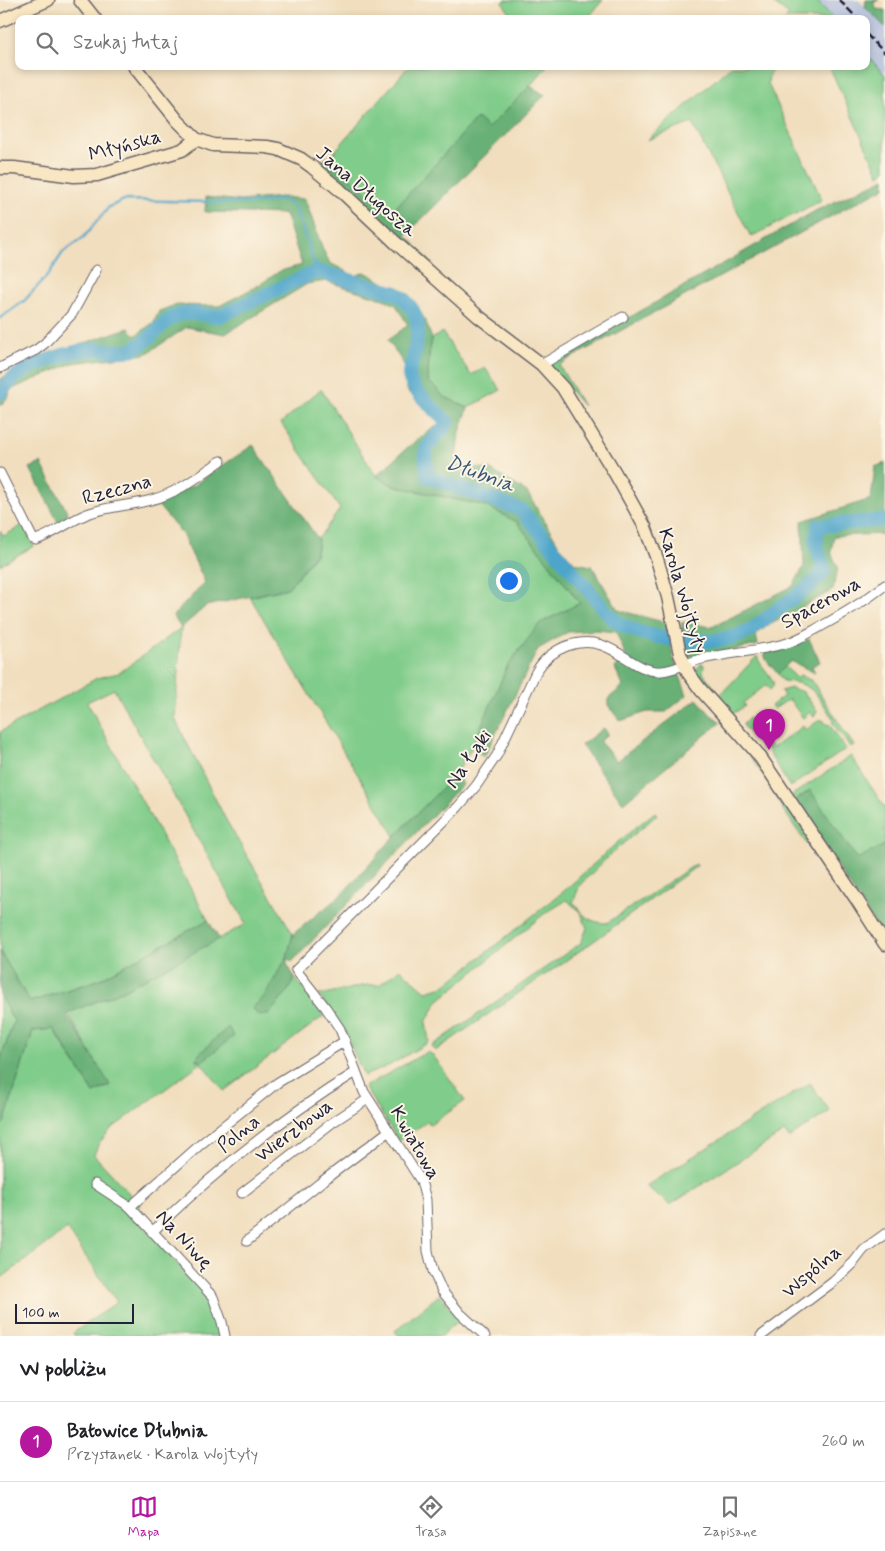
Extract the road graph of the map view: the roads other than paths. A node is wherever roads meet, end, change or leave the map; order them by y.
1 (48, 0) edge
2 (80, 0) edge
3 (92, 15) edge
4 (0, 21) edge
5 (137, 70) edge
6 (196, 139) junction
7 (0, 168) edge
8 (96, 270) dead end
9 (623, 317) dead end
10 (541, 364) junction
11 (0, 368) edge
12 (221, 461) dead end
13 (0, 473) edge
14 (885, 585) edge
15 (681, 659) junction
16 (885, 944) edge
17 (296, 970) joint
18 (345, 1041) junction
19 (356, 1072) junction
20 (368, 1099) junction
21 (389, 1131) junction
22 (95, 1184) dead end
23 (242, 1193) dead end
24 (130, 1207) junction
25 (152, 1232) junction
26 (885, 1234) edge
27 (247, 1241) dead end
28 (225, 1336) edge
29 (485, 1336) edge
30 (761, 1336) edge

1 - 4 street
2 - 3 street
5 - 6 street
6 - 7 street, Młyńska
6 - 10 street, Jana Długosza
8 - 11 street
9 - 10 street
10 - 15 street, Karola Wojtyły
12 - 13 street, Rzeczna
14 - 15 street, Spacerowa
15 - 16 street, Karola Wojtyły
15 - 17 street, Na Łąki
17 - 18 street, Kwiatowa
18 - 19 street, Kwiatowa
18 - 24 street
19 - 20 street, Kwiatowa
19 - 25 street, Polna
20 - 21 street, Kwiatowa
20 - 23 street, Wierzbowa
21 - 27 street
21 - 29 street, Kwiatowa
22 - 24 street, Na Niwę
24 - 25 street, Na Niwę
25 - 28 street, Na Niwę
26 - 30 street, Wspólna

